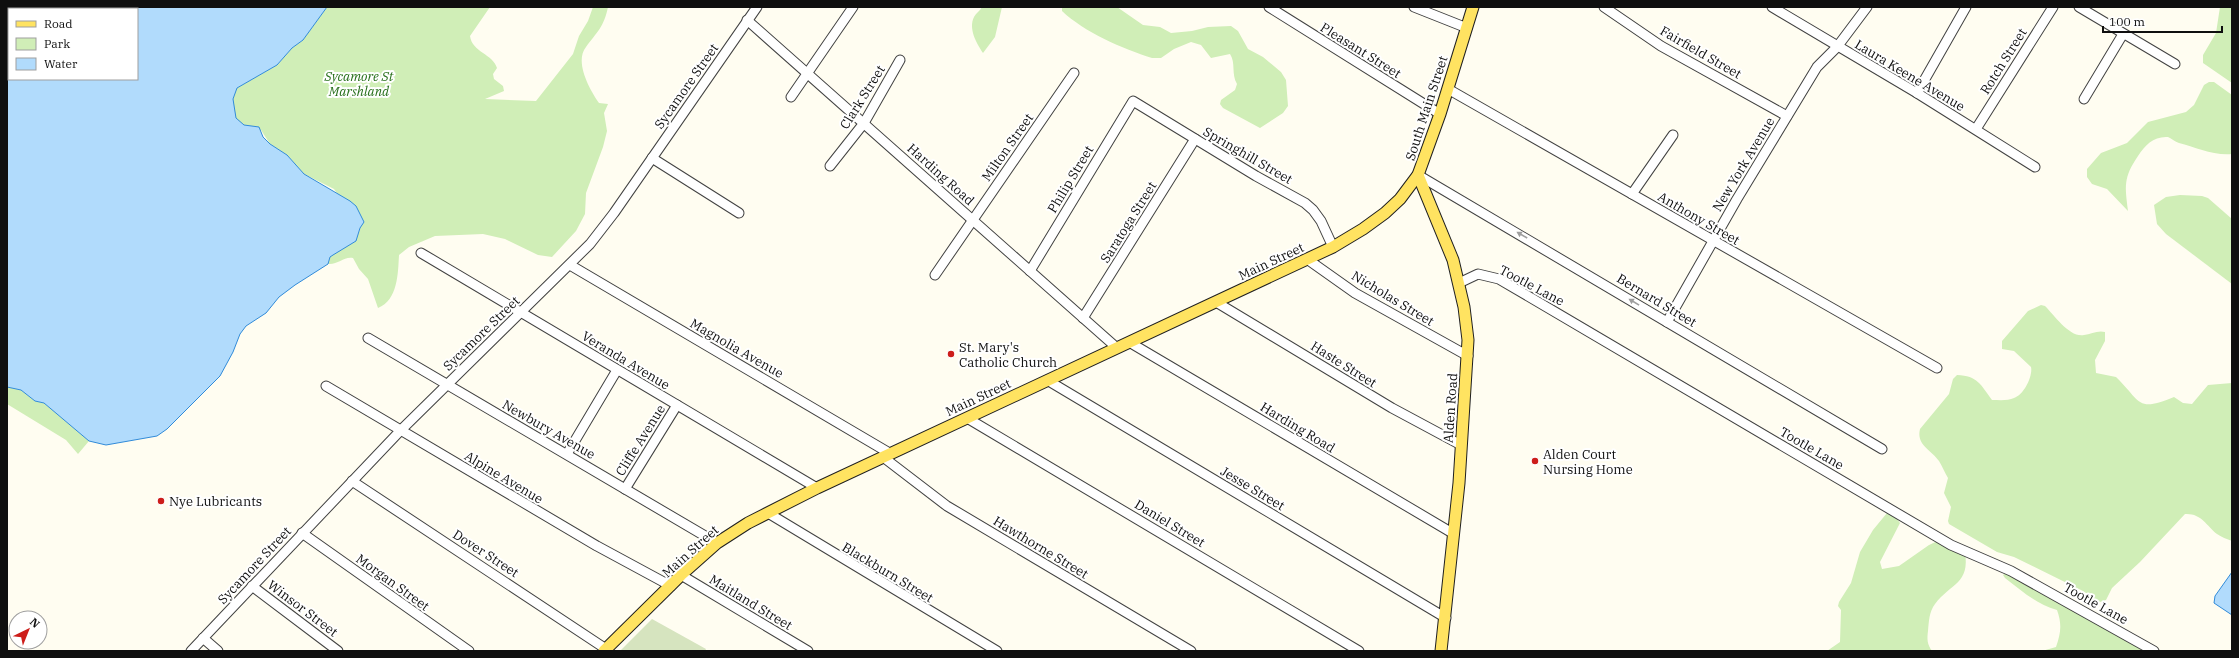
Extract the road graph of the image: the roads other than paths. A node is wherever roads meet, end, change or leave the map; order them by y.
1 (757, 7) edge
2 (854, 7) edge
3 (1269, 7) edge
4 (1414, 7) edge
5 (1473, 7) edge
6 (1604, 7) edge
7 (1867, 7) edge
8 (1966, 7) edge
9 (2053, 7) edge
10 (2079, 7) edge
11 (1776, 8) edge
12 (748, 20) junction
13 (1466, 28) junction
14 (2123, 34) junction
15 (1837, 47) junction
16 (900, 60) dead end
17 (2175, 64) dead end
18 (808, 73) junction
19 (1074, 73) dead end
20 (1448, 89) junction
21 (1917, 93) junction
22 (792, 97) dead end
23 (2084, 99) dead end
24 (1133, 101) joint
25 (1440, 114) junction
26 (1787, 116) junction
27 (864, 123) junction
28 (1976, 129) junction
29 (1673, 135) dead end
30 (1195, 139) junction
31 (652, 158) junction
32 (830, 166) dead end
33 (2035, 167) dead end
34 (1418, 175) junction
35 (1632, 194) junction
36 (1390, 208) joint
37 (739, 213) dead end
38 (973, 220) junction
39 (1712, 241) junction
40 (1333, 247) junction
41 (421, 253) dead end
42 (1307, 259) junction
43 (570, 265) junction
44 (1030, 271) junction
45 (935, 275) dead end
46 (1459, 283) junction
47 (1216, 302) junction
48 (521, 313) junction
49 (1083, 318) junction
50 (1667, 322) junction
51 (368, 338) dead end
52 (1129, 342) junction
53 (1117, 348) junction
54 (1468, 356) junction
55 (1937, 368) dead end
56 (617, 370) junction
57 (1047, 380) junction
58 (447, 384) junction
59 (326, 386) dead end
60 (677, 405) junction
61 (967, 418) junction
62 (400, 431) junction
63 (1461, 445) junction
64 (1882, 449) dead end
65 (567, 454) junction
66 (887, 456) junction
67 (352, 481) junction
68 (817, 488) junction
69 (625, 489) junction
70 (768, 513) junction
71 (302, 533) junction
72 (1454, 534) junction
73 (717, 543) junction
74 (681, 575) junction
75 (252, 586) junction
76 (671, 586) junction
77 (1446, 618) junction
78 (203, 638) junction
79 (605, 650) edge
80 (191, 651) edge
81 (218, 651) edge
82 (338, 651) edge
83 (469, 651) edge
84 (808, 651) edge
85 (996, 651) edge
86 (1191, 651) edge
87 (1359, 651) edge
88 (1441, 651) edge
89 (2154, 651) edge

1 - 12 street, Sycamore Street
2 - 18 street
3 - 25 street, Pleasant Street
4 - 13 street
5 - 13 main road, South Main Street
6 - 26 street, Fairfield Street
7 - 15 street, New York Avenue
8 - 21 street
9 - 28 street, Rotch Street
10 - 14 street
11 - 15 street, Laura Keene Avenue
12 - 18 street, Harding Road
12 - 31 street, Sycamore Street
13 - 20 main road, South Main Street
14 - 17 street
14 - 23 street
15 - 21 street, Laura Keene Avenue
15 - 26 street, New York Avenue
16 - 27 street, Clark Street
18 - 22 street
18 - 27 street, Harding Road
19 - 38 street, Milton Street
20 - 25 main road, South Main Street
20 - 35 street, Anthony Street
21 - 28 street, Laura Keene Avenue
24 - 30 street, Springhill Street
24 - 44 street, Philip Street
25 - 34 main road, South Main Street
26 - 39 street, New York Avenue
27 - 32 street, Clark Street
27 - 38 street, Harding Road
28 - 33 street, Laura Keene Avenue
29 - 35 street
30 - 40 street, Springhill Street
30 - 49 street, Saratoga Street
31 - 37 street
31 - 43 street, Sycamore Street
34 - 36 main road, South Main Street
34 - 46 main road, Alden Road
50 -> 34 street, Bernard Street
35 - 39 street, Anthony Street
36 - 40 main road, Main Street
38 - 44 street, Harding Road
38 - 45 street, Milton Street
39 - 50 street, New York Avenue
39 - 55 street, Anthony Street
40 - 42 main road, Main Street
41 - 48 street, Veranda Avenue
42 - 47 main road, Main Street
42 - 54 street, Nicholas Street
43 - 48 street, Sycamore Street
43 - 66 street, Magnolia Avenue
44 - 49 street, Harding Road
46 - 54 main road, Alden Road
46 - 89 street, Tootle Lane
47 - 52 main road, Main Street
47 - 63 street, Haste Street
48 - 56 street, Veranda Avenue
48 - 58 street, Sycamore Street
49 - 53 street, Harding Road
50 - 64 street, Bernard Street
51 - 58 street, Newbury Avenue
52 - 53 main road, Main Street
52 - 72 street, Harding Road
53 - 57 main road, Main Street
54 - 63 main road, Alden Road
56 - 60 street, Veranda Avenue
56 - 65 street
57 - 61 main road, Main Street
57 - 77 street, Jesse Street
58 - 62 street, Sycamore Street
58 - 65 street, Newbury Avenue
59 - 62 street, Alpine Avenue
60 - 68 street, Veranda Avenue
60 - 69 street, Cliffe Avenue
61 - 66 main road, Main Street
61 - 87 street, Daniel Street
62 - 67 street, Sycamore Street
62 - 76 street, Alpine Avenue
63 - 72 main road, Alden Road
65 - 69 street, Newbury Avenue
66 - 68 main road, Main Street
66 - 86 street, Hawthorne Street
67 - 71 street, Sycamore Street
67 - 79 street, Dover Street
68 - 70 main road, Main Street
69 - 73 street, Newbury Avenue
70 - 73 main road, Main Street
70 - 85 street, Blackburn Street
71 - 75 street, Sycamore Street
71 - 83 street, Morgan Street
72 - 77 main road, Alden Road
73 - 74 main road, Main Street
74 - 76 main road, Main Street
74 - 84 street, Maitland Street
75 - 78 street, Sycamore Street
75 - 82 street, Winsor Street
76 - 79 main road, Main Street
77 - 88 main road, Alden Road
78 - 80 street, Sycamore Street
78 - 81 street

